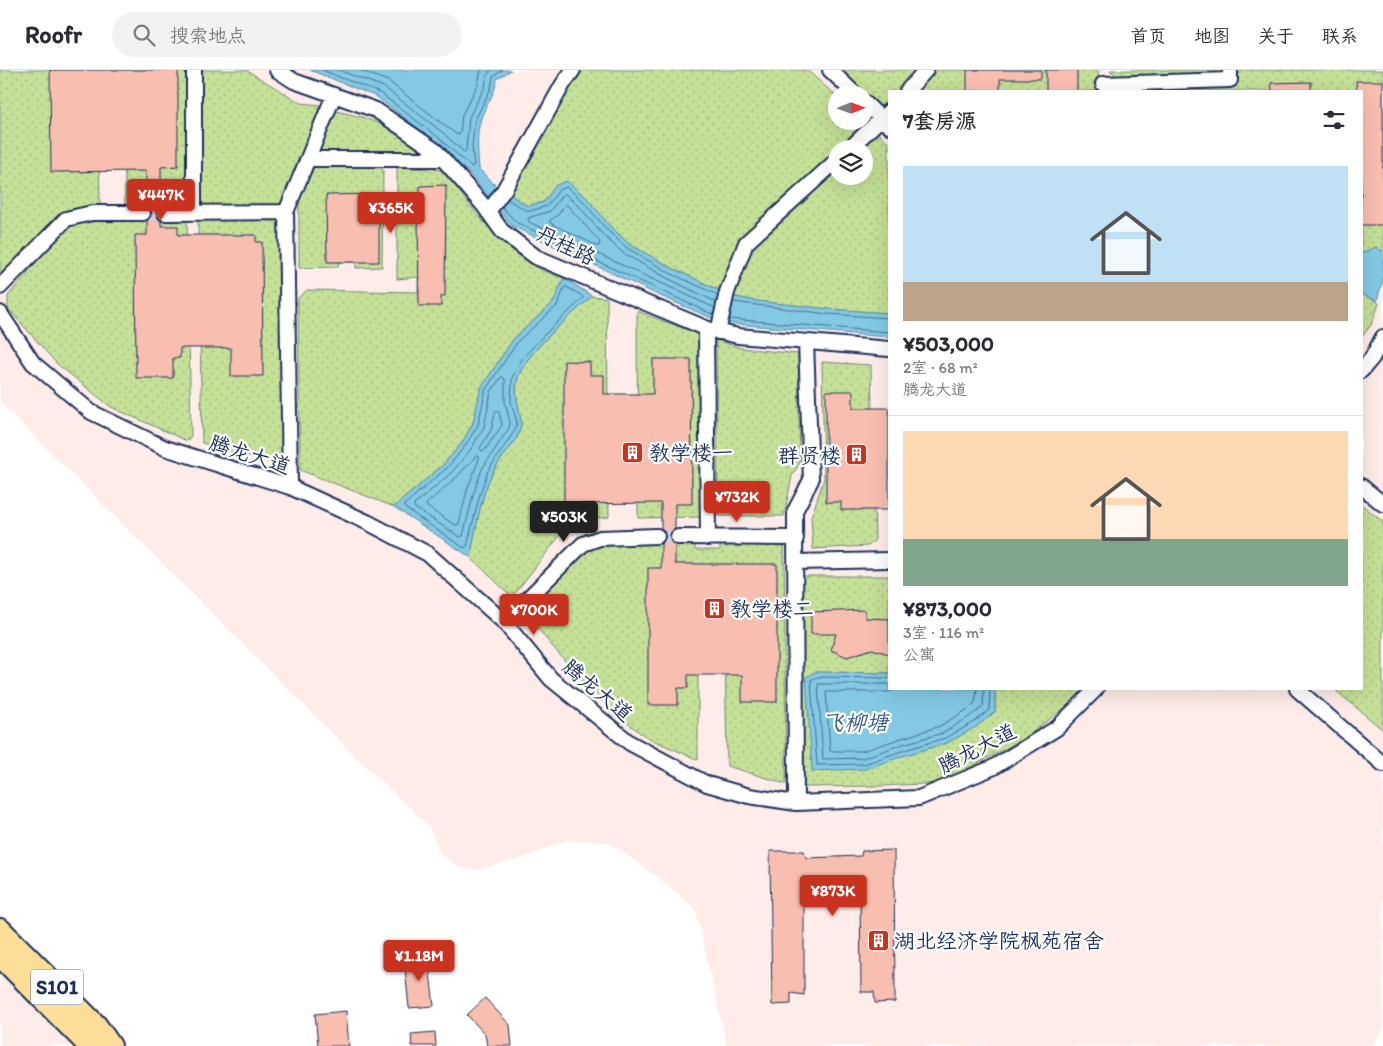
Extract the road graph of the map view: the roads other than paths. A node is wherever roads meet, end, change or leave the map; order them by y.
1 (194, 70) edge
2 (277, 70) edge
3 (573, 70) edge
4 (830, 70) edge
5 (926, 70) edge
6 (1230, 70) edge
7 (562, 77) edge
8 (1103, 82) edge
9 (846, 85) edge
10 (908, 90) edge
11 (334, 95) junction
12 (873, 109) edge
13 (886, 119) edge
14 (860, 140) edge
15 (308, 159) junction
16 (443, 159) junction
17 (828, 168) edge
18 (489, 211) junction
19 (286, 212) junction
20 (143, 213) tunnel mouth
21 (165, 213) tunnel mouth
22 (194, 213) junction
23 (0, 287) edge
24 (0, 313) edge
25 (715, 328) junction
26 (1383, 337) edge
27 (806, 342) junction
28 (888, 349) edge
29 (1363, 369) edge
30 (290, 487) junction
31 (1363, 488) edge
32 (1383, 504) edge
33 (657, 536) tunnel mouth
34 (678, 537) tunnel mouth
35 (708, 538) junction
36 (796, 538) junction
37 (888, 560) edge
38 (796, 562) junction
39 (504, 622) junction
40 (1095, 690) edge
41 (1298, 690) edge
42 (1383, 764) edge
43 (796, 803) junction
44 (0, 930) edge
45 (0, 954) edge
46 (90, 1046) edge
47 (110, 1046) edge

1 - 22 street
2 - 11 street, 丹桂路
3 - 7 street
4 - 9 street
5 - 10 street
6 - 8 street
7 - 18 street
11 - 15 street
11 - 16 street, 丹桂路
12 - 13 street
13 - 14 street
15 - 16 street
15 - 19 street
16 - 18 street, 丹桂路
17 - 25 street
18 - 25 street, 丹桂路
19 - 22 street
19 - 30 street
20 - 23 street
21 - 22 street
24 - 30 street, 腾龙大道
25 - 27 street, 丹桂路
25 - 35 street
26 - 29 street
27 - 28 street, 丹桂路
27 - 36 street
30 - 39 street, 腾龙大道
31 - 32 street
33 - 39 street
34 - 35 street
35 - 36 street
36 - 38 street
37 - 38 street
38 - 43 street
39 - 43 street, 腾龙大道
40 - 43 street, 腾龙大道
41 - 42 street
44 - 47 main road, S101
45 - 46 main road, S101

